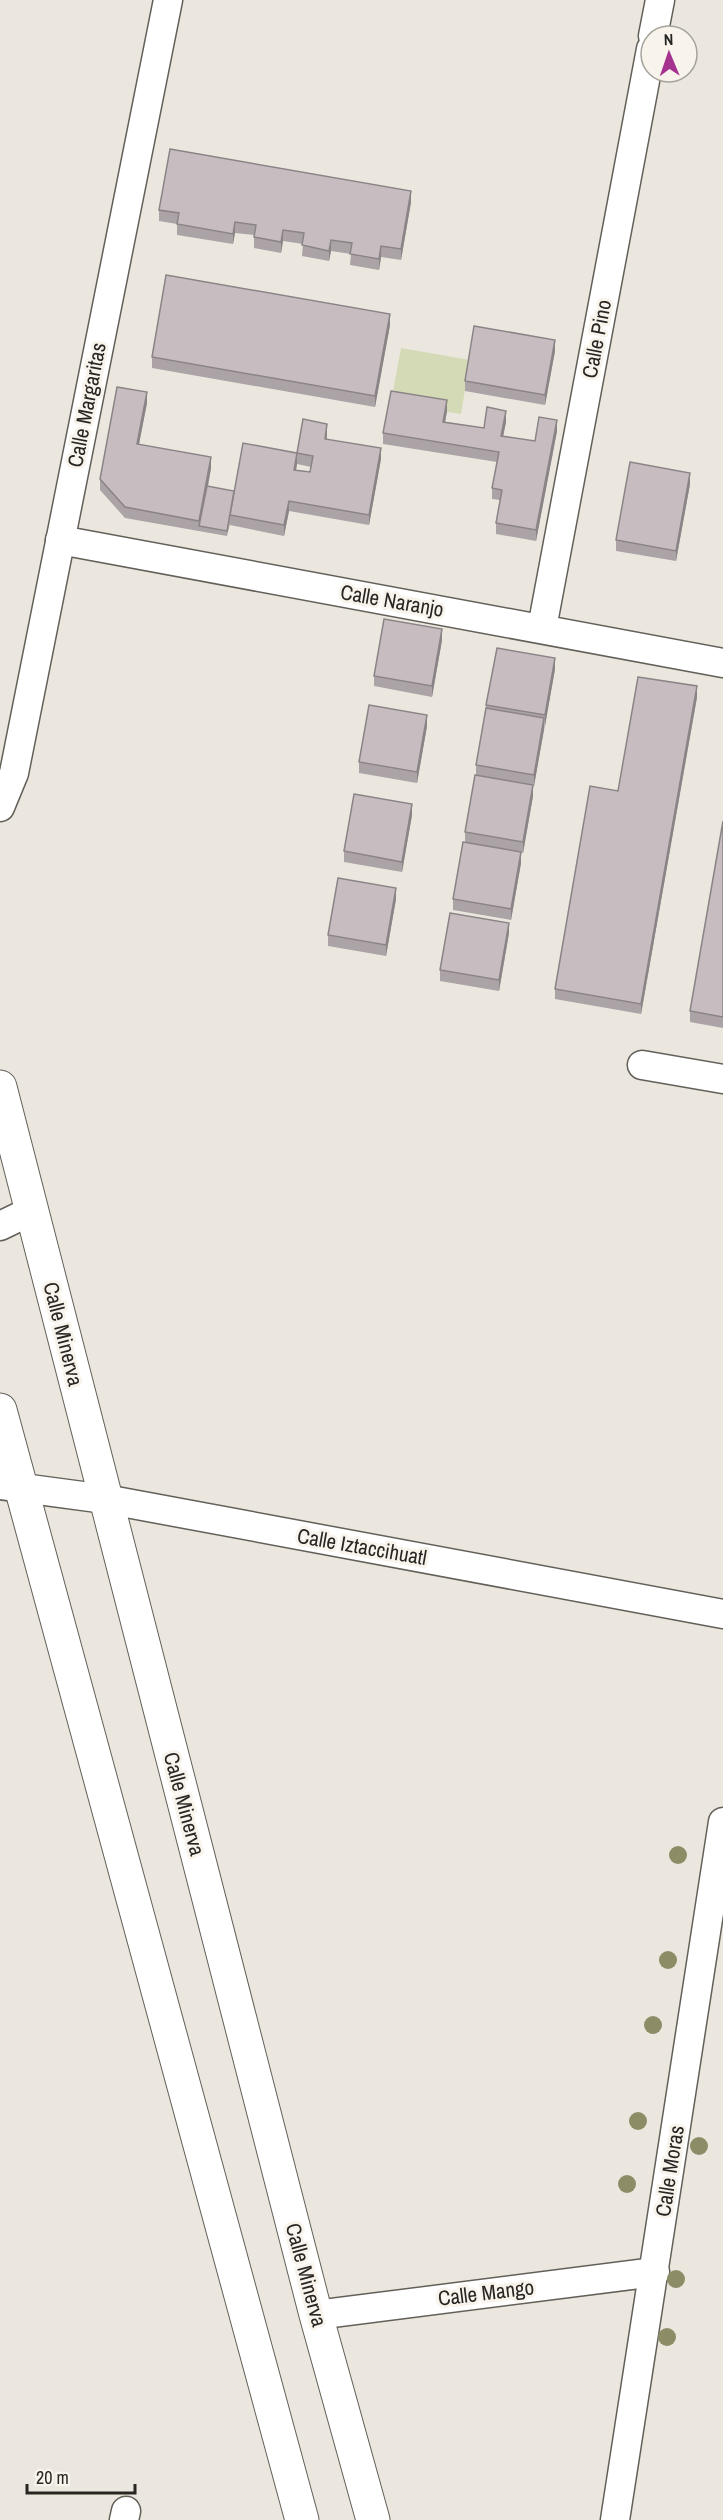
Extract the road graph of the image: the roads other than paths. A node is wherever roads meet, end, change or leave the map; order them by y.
1 (168, 0) edge
2 (660, 0) edge
3 (655, 24) edge
4 (644, 84) edge
5 (60, 540) junction
6 (542, 628) junction
7 (723, 663) edge
8 (0, 807) edge
9 (642, 1065) dead end
10 (723, 1079) edge
11 (0, 1087) edge
12 (32, 1211) junction
13 (0, 1226) edge
14 (0, 1410) edge
15 (10, 1487) edge
16 (105, 1499) junction
17 (723, 1614) edge
18 (723, 1822) edge
19 (655, 2272) junction
20 (316, 2315) junction
21 (302, 2520) edge
22 (373, 2520) edge
23 (615, 2520) edge

1 - 5 street, Calle Margaritas
2 - 3 street
4 - 6 street, Calle Pino
5 - 6 street, Calle Naranjo
5 - 8 street, Calle Margaritas
6 - 7 street, Calle Naranjo
9 - 10 street
11 - 12 street, Calle Minerva
12 - 13 street
12 - 16 street, Calle Minerva
14 - 15 street
15 - 16 street, Calle Iztaccihuatl
15 - 21 street
16 - 17 street, Calle Iztaccihuatl
16 - 20 street, Calle Minerva
18 - 19 street, Calle Moras
19 - 20 street, Calle Mango
19 - 23 street, Calle Moras
20 - 22 street, Calle Minerva

